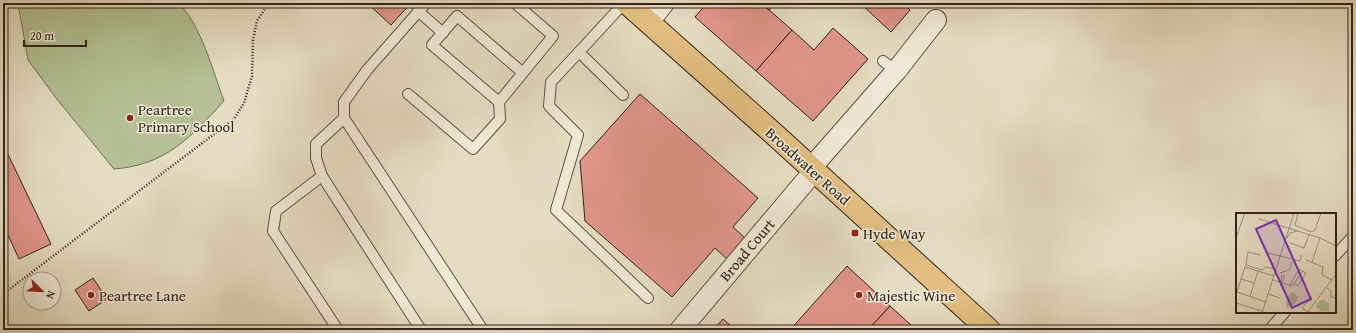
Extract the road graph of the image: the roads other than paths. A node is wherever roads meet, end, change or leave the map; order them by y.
1 (426, 3) edge
2 (515, 3) edge
3 (625, 3) edge
4 (664, 3) edge
5 (418, 11) junction
6 (936, 20) dead end
7 (648, 22) junction
8 (443, 33) junction
9 (579, 52) junction
10 (523, 73) junction
11 (408, 94) dead end
12 (623, 95) dead end
13 (499, 102) junction
14 (344, 118) junction
15 (813, 169) junction
16 (322, 176) junction
17 (1353, 236) edge
18 (1336, 255) edge
19 (648, 298) dead end
20 (1284, 313) edge
21 (338, 330) edge
22 (421, 330) edge
23 (483, 330) edge
24 (680, 330) edge
25 (989, 330) edge
26 (1269, 330) edge

1 - 5 lane
2 - 10 lane
3 - 7 main road, Broadwater Road
3 - 9 lane
4 - 7 street
5 - 8 lane
5 - 14 lane
6 - 15 street, Broad Court
7 - 15 main road, Broadwater Road
8 - 10 lane
8 - 13 lane
9 - 12 lane
9 - 19 lane
10 - 13 lane
11 - 13 lane
14 - 16 lane
14 - 23 lane
15 - 24 street, Broad Court
15 - 25 main road, Broadwater Road
16 - 21 lane
16 - 22 lane
17 - 18 lane
20 - 26 lane

